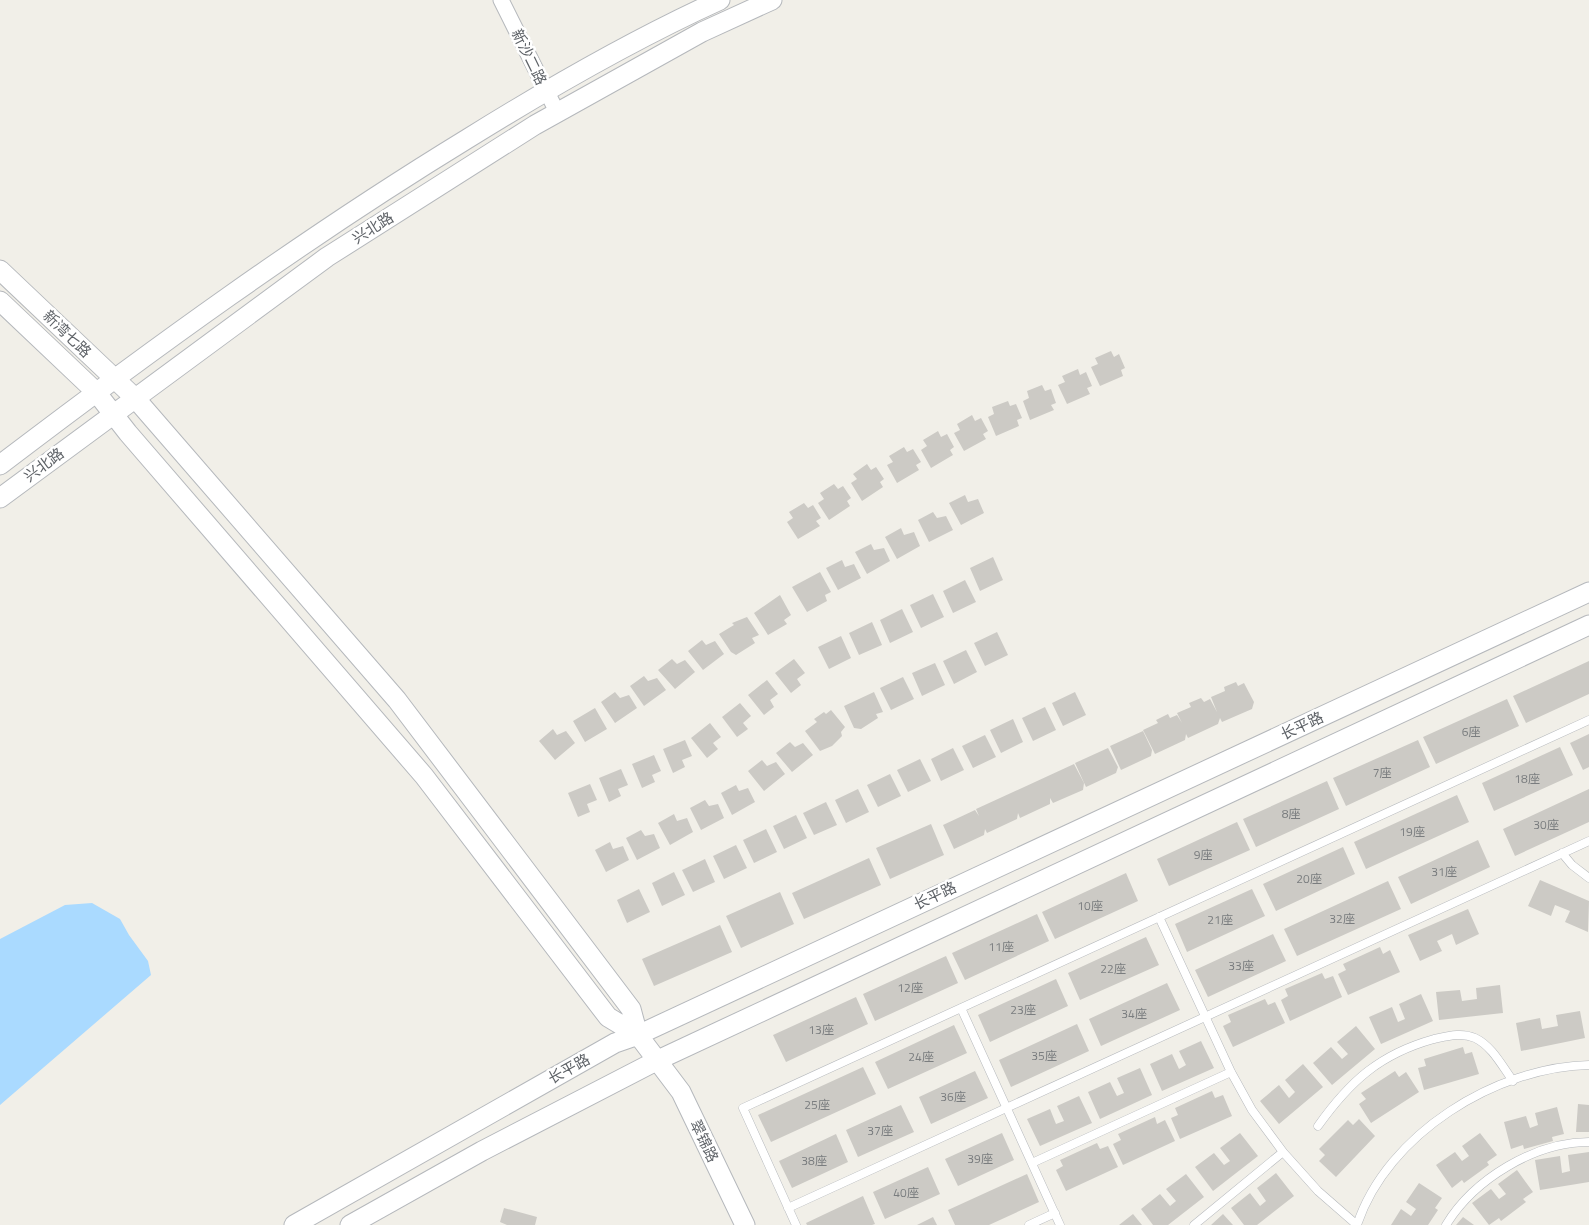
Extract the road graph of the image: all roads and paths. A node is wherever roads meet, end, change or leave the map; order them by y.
1 (502, 0) edge
2 (720, 0) edge
3 (772, 0) edge
4 (545, 91) junction
5 (558, 114) junction
6 (0, 270) edge
7 (0, 301) edge
8 (115, 379) junction
9 (96, 392) junction
10 (135, 398) junction
11 (112, 415) junction
12 (0, 464) edge
13 (0, 498) edge
14 (1589, 592) edge
15 (1589, 626) edge
16 (1589, 720) edge
17 (1589, 841) edge
18 (1562, 853) junction
19 (1589, 878) edge
20 (1159, 917) junction
21 (962, 1008) junction
22 (1205, 1017) junction
23 (638, 1035) junction
24 (658, 1060) junction
25 (1589, 1065) edge
26 (1231, 1072) junction
27 (1513, 1080) junction
28 (1007, 1108) junction
29 (1318, 1126) dead end
30 (1589, 1142) edge
31 (1283, 1152) junction
32 (1032, 1163) junction
33 (788, 1208) junction
34 (1055, 1213) junction
35 (294, 1225) edge
36 (350, 1225) edge
37 (745, 1225) edge
38 (796, 1225) edge
39 (1030, 1225) edge
40 (1060, 1225) edge
41 (1194, 1225) edge
42 (1357, 1225) edge
43 (1446, 1225) edge

1 - 4 street, 新沙二路
2 - 4 street, 兴北路
3 - 5 street, 兴北路
4 - 5 street, 新沙二路
4 - 8 street, 兴北路
5 - 10 street, 兴北路
6 - 8 street, 新湾七路
7 - 9 street, 新湾七路
8 - 9 street, 兴北路
8 - 10 street, 新湾七路
9 - 11 street, 新湾七路
9 - 12 street, 兴北路
10 - 11 street, 兴北路
10 - 23 street, 新湾七路
11 - 13 street, 兴北路
11 - 23 street, 新湾七路
14 - 23 street, 长平路
15 - 24 street, 长平路
16 - 20 lane
17 - 18 lane
18 - 19 lane
18 - 22 lane
20 - 21 lane
20 - 22 lane
21 - 28 lane
21 - 33 lane
22 - 26 lane
22 - 28 lane
23 - 24 street, 翠锦路
23 - 35 street, 长平路
24 - 36 street, 长平路
24 - 37 street, 翠锦路
25 - 27 lane
26 - 31 lane
26 - 32 lane
27 - 29 lane
27 - 42 lane
28 - 32 lane
28 - 33 lane
30 - 43 lane
31 - 41 lane
31 - 42 lane
32 - 34 lane
33 - 38 lane
34 - 39 lane
34 - 40 lane

